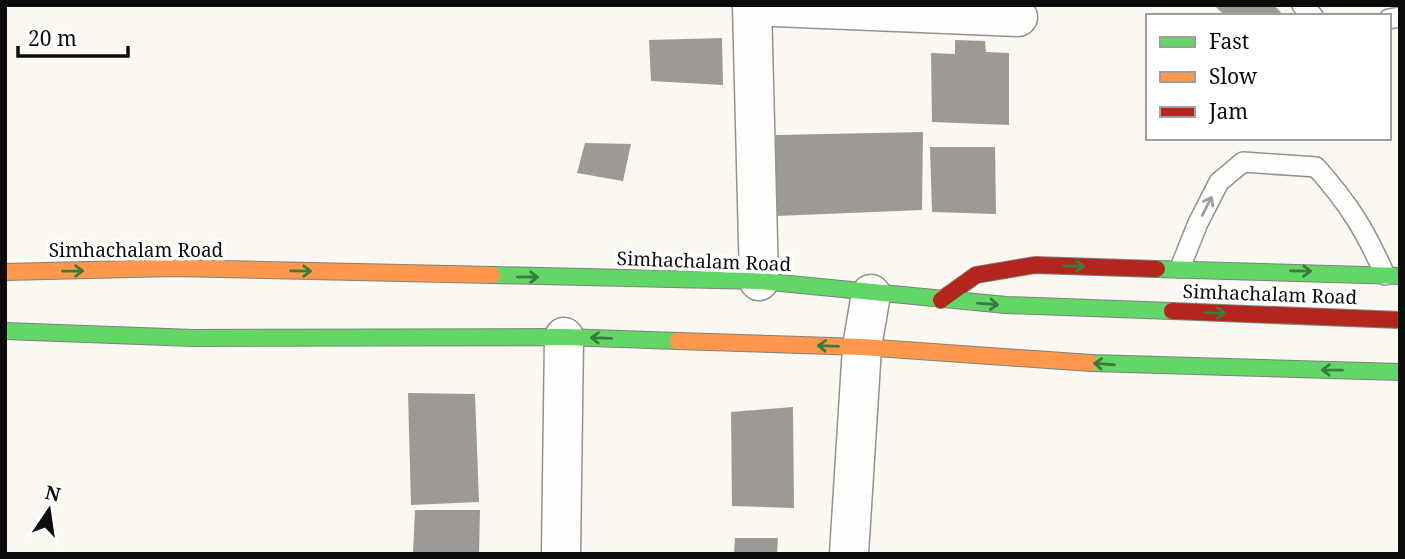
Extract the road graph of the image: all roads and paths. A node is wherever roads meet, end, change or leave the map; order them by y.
1 (752, 6) edge
2 (1018, 17) dead end
3 (1180, 268) junction
4 (5, 272) edge
5 (1392, 275) edge
6 (759, 281) junction
7 (871, 294) junction
8 (940, 300) junction
9 (1400, 320) edge
10 (5, 331) edge
11 (565, 337) junction
12 (862, 347) junction
13 (1400, 372) edge
14 (561, 554) edge
15 (849, 554) edge

1 - 2 street
1 - 6 street
3 -> 5 main road
3 -> 5 lane
8 -> 3 main road
4 -> 6 main road, Simhachalam Road
6 - 7 main road, Simhachalam Road
7 - 8 main road, Simhachalam Road
7 - 12 street
8 -> 9 main road, Simhachalam Road
10 - 11 main road
12 -> 11 main road
11 - 14 street
13 -> 12 main road
12 - 15 street

